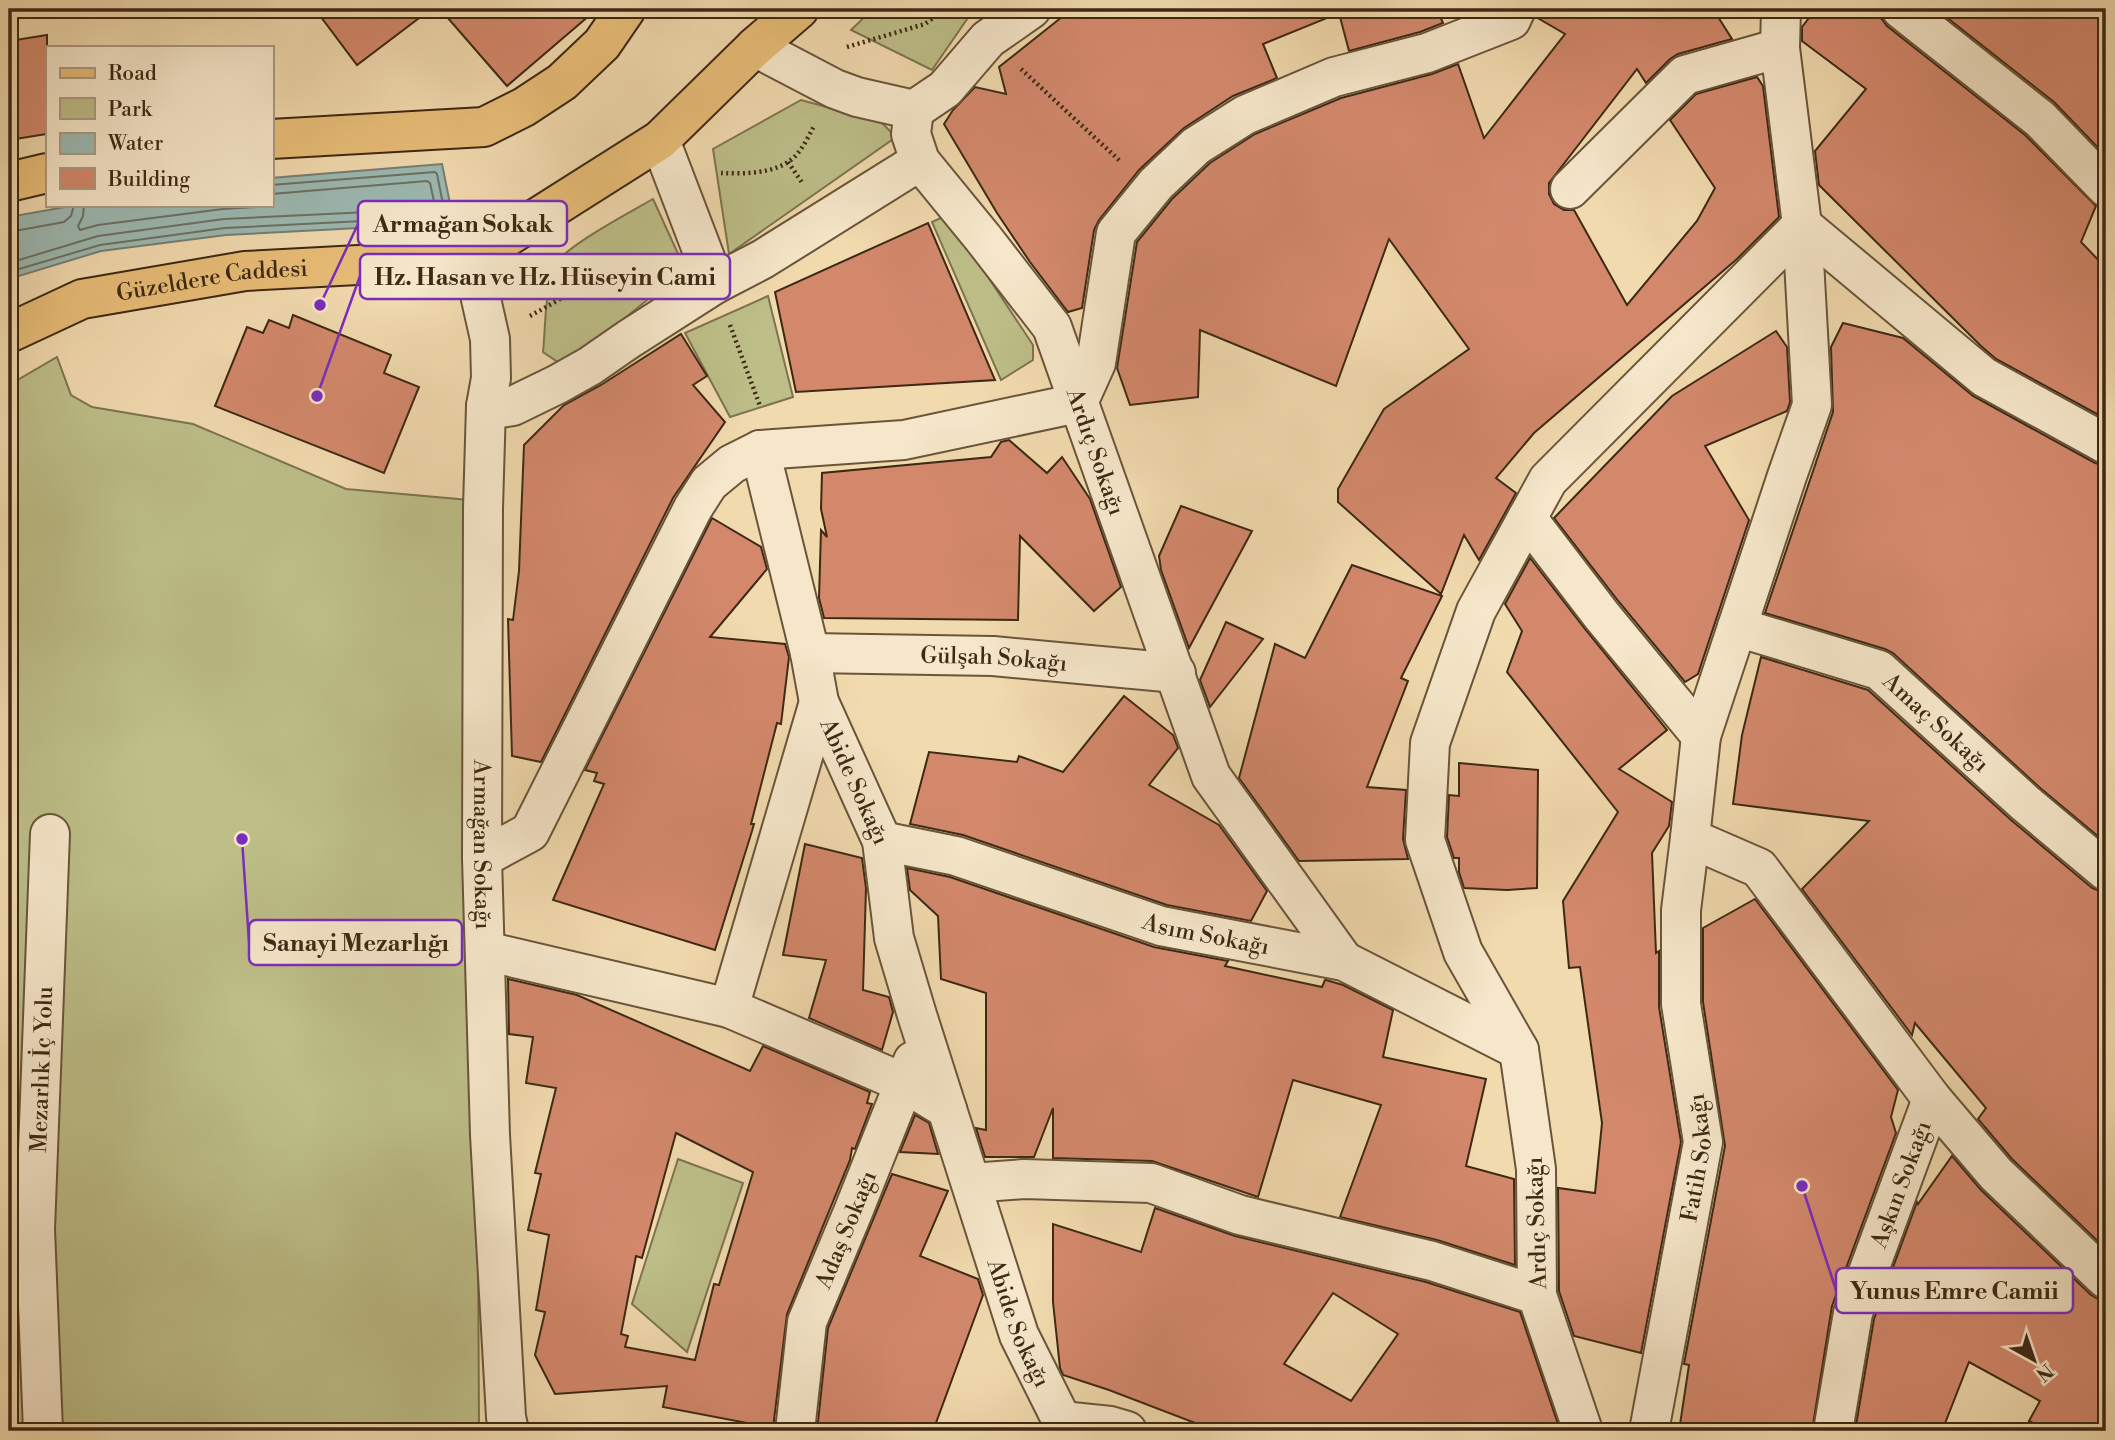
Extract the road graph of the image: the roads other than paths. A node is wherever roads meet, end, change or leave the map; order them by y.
1 (626, 9) edge
2 (799, 9) edge
3 (1031, 9) edge
4 (1516, 9) edge
5 (1781, 9) edge
6 (1901, 9) edge
7 (755, 47) junction
8 (1780, 48) junction
9 (915, 110) junction
10 (273, 139) edge
11 (666, 155) junction
12 (920, 161) junction
13 (46, 173) edge
14 (9, 182) edge
15 (2106, 187) edge
16 (1570, 189) dead end
17 (1802, 226) junction
18 (472, 259) junction
19 (715, 284) junction
20 (9, 333) edge
21 (1078, 403) junction
22 (486, 406) junction
23 (2106, 444) edge
24 (760, 450) junction
25 (1527, 518) junction
26 (1737, 627) junction
27 (810, 653) junction
28 (1176, 673) junction
29 (819, 702) junction
30 (1702, 736) junction
31 (50, 834) dead end
32 (1690, 838) junction
33 (882, 841) junction
34 (482, 858) junction
35 (2106, 871) edge
36 (485, 951) junction
37 (1344, 961) junction
38 (729, 1008) junction
39 (923, 1033) junction
40 (1519, 1050) junction
41 (904, 1083) junction
42 (1932, 1099) junction
43 (947, 1109) junction
44 (971, 1184) junction
45 (2106, 1279) edge
46 (1537, 1295) junction
47 (1063, 1426) edge
48 (43, 1431) edge
49 (509, 1431) edge
50 (795, 1431) edge
51 (1127, 1431) edge
52 (1583, 1431) edge
53 (1648, 1431) edge
54 (1833, 1431) edge

1 - 10 main road
2 - 7 main road, Güzeldere Caddesi
3 - 9 street
4 - 21 street
5 - 8 street, Fatih Sokağı
6 - 15 street
7 - 9 street
7 - 11 main road, Güzeldere Caddesi
8 - 16 street
8 - 17 street, Fatih Sokağı
9 - 12 street, Ardıç Sokağı
11 - 18 main road, Güzeldere Caddesi
11 - 19 street
12 - 19 street
12 - 21 street, Ardıç Sokağı
13 - 14 main road
17 - 23 street
17 - 25 street
17 - 26 street, Fatih Sokağı
18 - 20 main road, Güzeldere Caddesi
18 - 22 street, Armağan Sokağı
19 - 22 street
21 - 24 street
21 - 28 street, Ardıç Sokağı
22 - 34 street, Armağan Sokağı
24 - 27 street, Abide Sokağı
24 - 34 street
25 - 30 street
25 - 40 street
26 - 30 street, Fatih Sokağı
26 - 35 street, Amaç Sokağı
27 - 28 street, Gülşah Sokağı
27 - 29 street, Abide Sokağı
28 - 37 street, Ardıç Sokağı
29 - 33 street, Abide Sokağı
29 - 38 street
30 - 32 street, Fatih Sokağı
31 - 48 street, Mezarlık İç Yolu
32 - 42 street
32 - 53 street, Fatih Sokağı
33 - 37 street, Asım Sokağı
33 - 39 street, Abide Sokağı
34 - 36 street, Armağan Sokağı
36 - 38 street
36 - 49 street, Armağan Sokağı
37 - 40 street, Asım Sokağı
38 - 41 street
39 - 41 street, Adaş Sokağı
39 - 43 street, Abide Sokağı
40 - 46 street, Ardıç Sokağı
41 - 43 street
41 - 50 street, Adaş Sokağı
42 - 45 street
42 - 54 street, Aşkın Sokağı
43 - 44 street, Abide Sokağı
44 - 46 street
44 - 47 street, Abide Sokağı
46 - 52 street, Ardıç Sokağı
47 - 51 street

